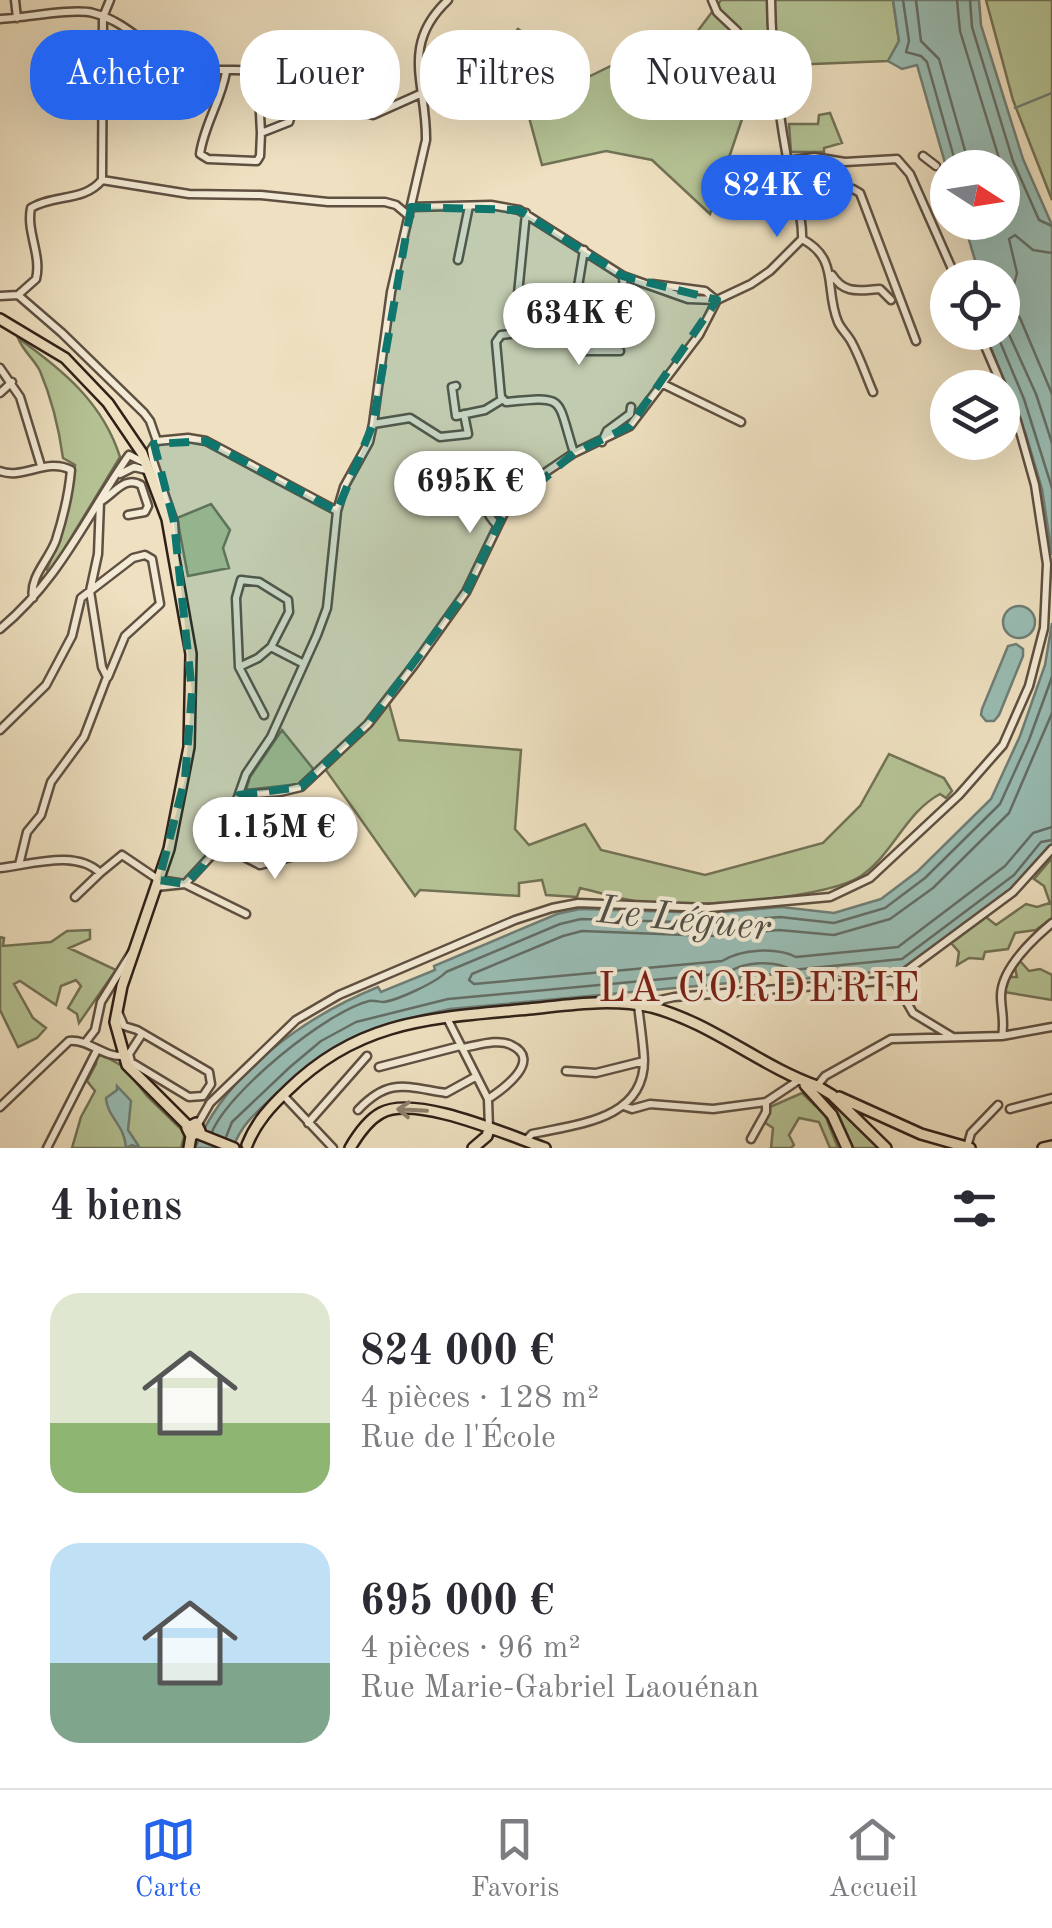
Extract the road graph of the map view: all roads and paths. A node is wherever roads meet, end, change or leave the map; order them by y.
1 (15, 0) edge
2 (110, 0) edge
3 (448, 0) edge
4 (712, 0) edge
5 (771, 0) edge
6 (102, 17) junction
7 (18, 18) junction
8 (0, 19) edge
9 (112, 22) junction
10 (102, 30) edge
11 (106, 30) edge
12 (426, 30) edge
13 (738, 30) dead end
14 (420, 39) edge
15 (226, 72) junction
16 (420, 94) joint
17 (400, 102) edge
18 (102, 120) edge
19 (289, 120) edge
20 (426, 120) edge
21 (261, 133) junction
22 (922, 156) dead end
23 (788, 161) junction
24 (930, 162) edge
25 (102, 180) junction
26 (796, 198) junction
27 (469, 206) junction
28 (411, 207) junction
29 (526, 213) junction
30 (409, 216) junction
31 (802, 240) junction
32 (584, 250) junction
33 (458, 260) dead end
34 (948, 260) edge
35 (831, 274) junction
36 (623, 276) junction
37 (650, 284) junction
38 (751, 284) junction
39 (706, 291) junction
40 (518, 294) dead end
41 (18, 295) junction
42 (0, 296) edge
43 (624, 297) dead end
44 (717, 300) junction
45 (891, 300) dead end
46 (0, 319) edge
47 (564, 328) junction
48 (916, 341) dead end
49 (987, 350) edge
50 (620, 352) dead end
51 (0, 368) edge
52 (12, 382) junction
53 (663, 384) junction
54 (456, 386) dead end
55 (873, 392) dead end
56 (0, 393) edge
57 (504, 400) junction
58 (631, 407) dead end
59 (464, 414) junction
60 (741, 422) dead end
61 (374, 424) junction
62 (157, 441) junction
63 (134, 442) junction
64 (602, 442) junction
65 (574, 453) junction
66 (129, 456) junction
67 (518, 460) dead end
68 (41, 466) junction
69 (152, 471) junction
70 (0, 472) edge
71 (486, 475) dead end
72 (112, 483) junction
73 (521, 495) junction
74 (100, 502) junction
75 (338, 511) junction
76 (128, 515) dead end
77 (497, 524) junction
78 (175, 557) junction
79 (90, 590) junction
80 (34, 599) junction
81 (0, 628) edge
82 (271, 647) junction
83 (304, 664) junction
84 (239, 667) junction
85 (107, 677) junction
86 (264, 715) dead end
87 (0, 730) edge
88 (239, 795) junction
89 (221, 844) junction
90 (334, 846) dead end
91 (1052, 849) edge
92 (19, 865) junction
93 (0, 868) edge
94 (100, 873) junction
95 (158, 884) junction
96 (185, 884) junction
97 (75, 897) dead end
98 (246, 914) dead end
99 (1052, 923) edge
100 (136, 947) junction
101 (894, 980) junction
102 (674, 997) junction
103 (638, 1005) junction
104 (116, 1008) junction
105 (673, 1015) junction
106 (446, 1017) junction
107 (1052, 1027) edge
108 (139, 1032) junction
109 (1002, 1036) junction
110 (952, 1037) junction
111 (118, 1038) junction
112 (85, 1043) junction
113 (461, 1047) junction
114 (97, 1050) junction
115 (122, 1056) junction
116 (367, 1056) dead end
117 (644, 1061) junction
118 (379, 1068) dead end
119 (566, 1072) dead end
120 (475, 1077) junction
121 (799, 1080) junction
122 (817, 1086) junction
123 (832, 1094) junction
124 (283, 1095) junction
125 (488, 1098) junction
126 (1052, 1098) edge
127 (766, 1102) junction
128 (998, 1104) dead end
129 (624, 1106) junction
130 (0, 1107) edge
131 (1010, 1109) dead end
132 (358, 1110) dead end
133 (308, 1122) junction
134 (489, 1129) junction
135 (195, 1131) junction
136 (752, 1139) dead end
137 (525, 1141) junction
138 (249, 1146) edge
139 (1052, 1146) edge
140 (48, 1148) edge
141 (189, 1148) edge
142 (234, 1148) edge
143 (332, 1148) edge
144 (350, 1148) edge
145 (473, 1148) edge
146 (545, 1148) edge
147 (847, 1148) edge
148 (886, 1148) edge
149 (968, 1148) edge
150 (1043, 1148) edge

1 - 7 street
2 - 6 street
3 - 12 street
4 - 13 street
5 - 23 street
6 - 7 street
6 - 9 street
6 - 10 street
7 - 8 street
9 - 11 street
9 - 15 street
14 - 16 street
15 - 21 street
15 - 21 street
16 - 17 street
18 - 25 street
19 - 21 street
20 - 28 street
22 - 24 street
23 - 26 street
23 - 34 street
25 - 30 street
25 - 41 street
26 - 31 street
26 - 48 street
27 - 28 street
27 - 29 street
27 - 33 street
28 - 30 street
29 - 32 street
29 - 40 street
30 - 61 street
31 - 35 street
31 - 38 street
32 - 36 street
32 - 47 street
35 - 45 street
35 - 55 street
36 - 37 street
36 - 43 street
37 - 39 street
37 - 44 street
38 - 39 street
38 - 44 street
39 - 44 street
41 - 42 street
41 - 62 street
44 - 53 street
46 - 63 main road
47 - 50 street
47 - 57 street
49 - 135 street
51 - 52 street
52 - 56 street
52 - 68 street
53 - 60 street
53 - 64 street
54 - 59 street
57 - 59 street
57 - 65 street
58 - 64 street
59 - 61 street
61 - 75 street
62 - 75 street
62 - 78 street
63 - 66 street
63 - 69 main road
64 - 65 street
65 - 73 street
66 - 69 street
66 - 72 street
67 - 73 street
68 - 70 street
68 - 80 street
69 - 72 street
69 - 78 main road
71 - 77 street
72 - 74 street
73 - 77 street
74 - 76 street
74 - 79 street
74 - 80 street
75 - 83 street
77 - 88 street
78 - 95 main road
79 - 85 street
79 - 85 street
79 - 87 street
80 - 81 street
82 - 83 street
82 - 84 street
82 - 84 street
83 - 88 street
84 - 86 street
85 - 92 street
88 - 89 street
89 - 90 street
89 - 96 street
91 - 101 street
92 - 93 street
92 - 94 street
94 - 95 street
94 - 97 street
95 - 96 street
95 - 100 main road
96 - 98 street
99 - 109 street
100 - 104 main road
100 - 112 street
101 - 102 street
101 - 110 street
102 - 103 street
102 - 105 street
103 - 105 main road
103 - 106 main road
103 - 117 street
104 - 108 street
104 - 111 main road
105 - 121 main road
106 - 113 street
106 - 124 main road
107 - 109 street
108 - 108 street
108 - 111 street
109 - 110 street
110 - 122 street
111 - 115 main road
112 - 114 street
112 - 130 street
113 - 118 street
113 - 120 street
113 - 125 street
114 - 115 street
114 - 140 street
115 - 135 main road
116 - 133 street
117 - 119 street
117 - 129 street
120 - 125 street
120 - 132 street
121 - 122 main road
121 - 127 street
121 - 147 main road
122 - 123 main road
123 - 148 main road
123 - 149 main road
124 - 133 street
124 - 138 main road
125 - 134 street
126 - 131 street
127 - 129 street
127 - 136 street
128 - 149 street
129 - 137 street
133 - 143 street
134 - 137 main road
134 -> 144 main road
134 - 145 main road
135 - 141 main road
135 - 142 main road
137 - 146 main road
138 - 142 main road
139 - 150 main road

